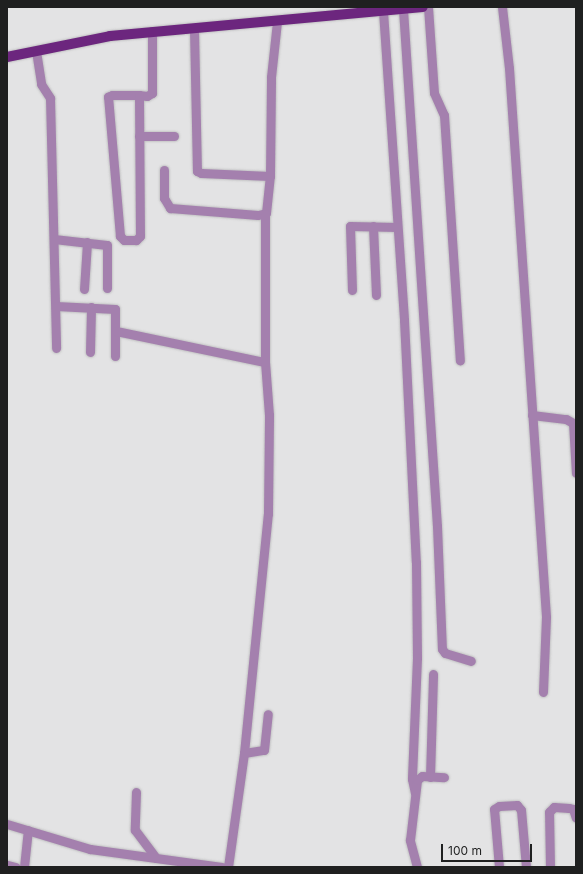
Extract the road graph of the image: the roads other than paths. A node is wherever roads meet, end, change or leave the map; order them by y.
1 (423, 7) edge
2 (428, 7) edge
3 (502, 7) edge
4 (403, 9) junction
5 (383, 11) junction
6 (277, 22) junction
7 (194, 29) junction
8 (152, 31) junction
9 (36, 50) junction
10 (7, 57) edge
11 (139, 96) junction
12 (139, 136) junction
13 (174, 136) dead end
14 (164, 170) dead end
15 (270, 176) junction
16 (264, 214) junction
17 (373, 226) junction
18 (397, 227) junction
19 (54, 239) junction
20 (87, 242) junction
21 (106, 288) dead end
22 (84, 289) dead end
23 (352, 290) dead end
24 (376, 295) dead end
25 (56, 306) junction
26 (91, 307) junction
27 (116, 331) junction
28 (56, 348) dead end
29 (90, 352) dead end
30 (115, 356) dead end
31 (460, 360) dead end
32 (265, 362) junction
33 (532, 415) junction
34 (576, 473) edge
35 (471, 661) dead end
36 (433, 674) dead end
37 (543, 692) dead end
38 (268, 714) dead end
39 (244, 753) junction
40 (430, 777) junction
41 (444, 778) dead end
42 (136, 792) dead end
43 (415, 794) junction
44 (575, 812) edge
45 (7, 824) edge
46 (28, 830) junction
47 (156, 858) junction
48 (7, 865) edge
49 (16, 867) edge
50 (24, 867) edge
51 (222, 867) edge
52 (228, 867) edge
53 (417, 867) edge
54 (499, 867) edge
55 (526, 867) edge
56 (550, 867) edge

1 - 4 main road
2 - 31 street
3 - 33 street
4 - 5 main road
4 - 35 street
5 - 6 main road
5 - 18 street
6 - 7 main road
6 - 15 street
7 - 8 main road
7 - 15 street
8 - 9 main road
8 - 11 street
9 - 10 main road
9 - 19 street
11 - 12 street
11 - 12 street
12 - 13 street
14 - 16 street
15 - 16 street
16 - 32 street
17 - 18 street
17 - 23 street
17 - 24 street
18 - 43 street
19 - 20 street
19 - 25 street
20 - 21 street
20 - 22 street
25 - 26 street
25 - 28 street
26 - 27 street
26 - 29 street
27 - 30 street
27 - 32 street
32 - 39 street
33 - 34 street
33 - 37 street
36 - 40 street
38 - 39 street
39 - 52 street
40 - 41 street
40 - 43 street
42 - 47 street
43 - 53 street
44 - 56 street
45 - 46 street
46 - 47 street
46 - 50 street
47 - 51 street
48 - 49 street
54 - 55 street

